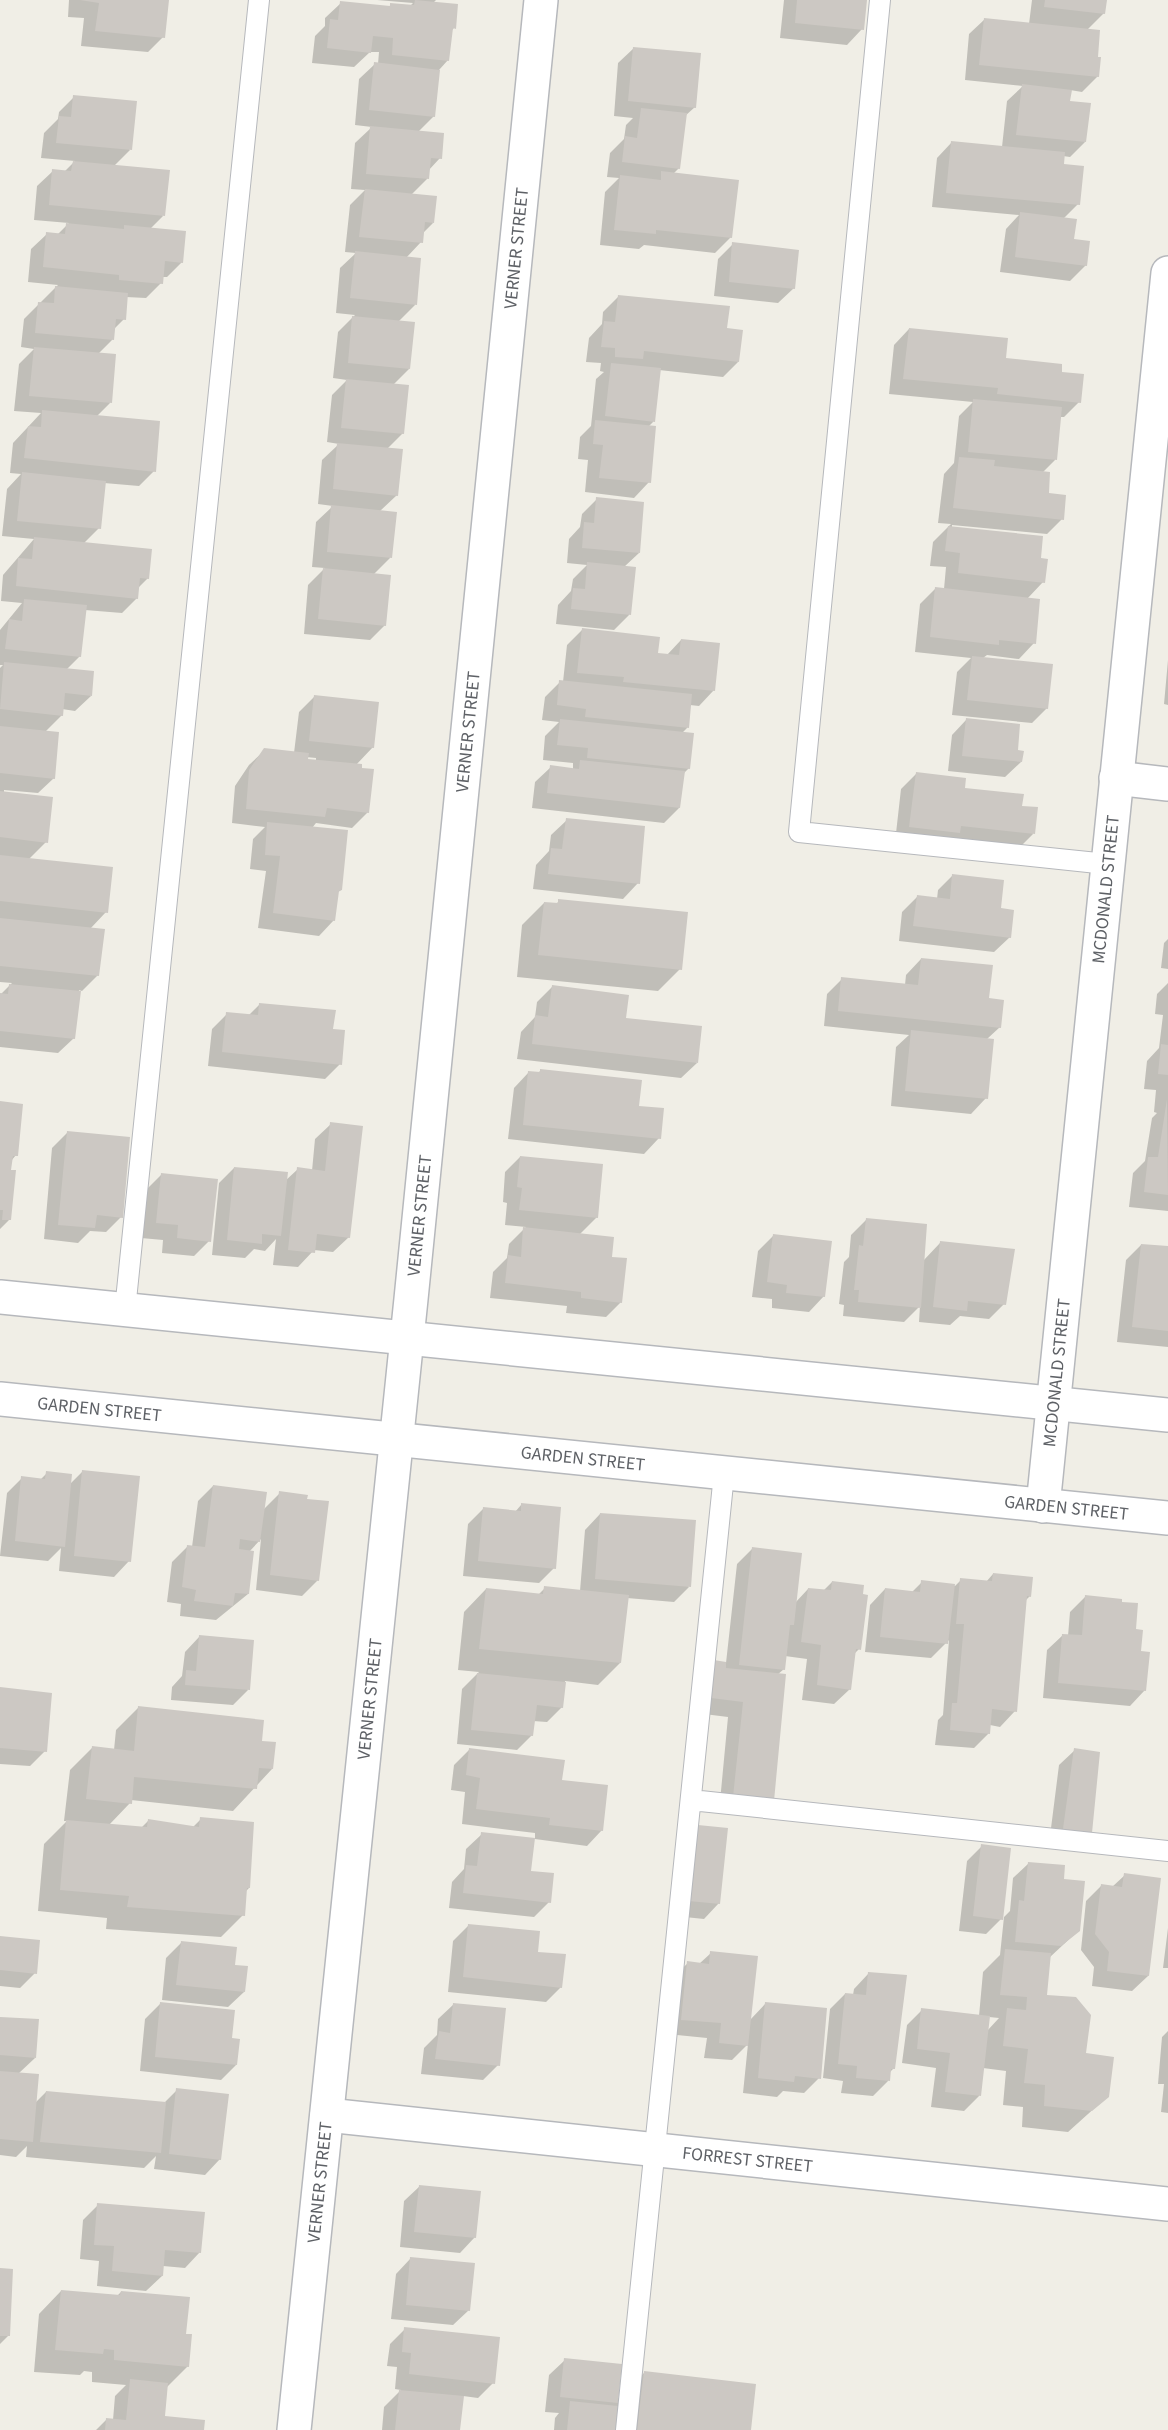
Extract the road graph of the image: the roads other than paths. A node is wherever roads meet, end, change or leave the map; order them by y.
1 (259, 0) edge
2 (541, 0) edge
3 (880, 0) edge
4 (1168, 273) edge
5 (1116, 778) junction
6 (1168, 784) edge
7 (1107, 864) junction
8 (0, 1297) edge
9 (126, 1310) junction
10 (407, 1337) junction
11 (0, 1399) edge
12 (1052, 1403) junction
13 (1168, 1415) edge
14 (396, 1440) junction
15 (724, 1474) junction
16 (1042, 1506) junction
17 (1168, 1518) edge
18 (691, 1800) junction
19 (1168, 1851) edge
20 (327, 2115) junction
21 (655, 2150) junction
22 (1168, 2204) edge
23 (294, 2430) edge
24 (627, 2430) edge

1 - 9 lane
2 - 10 street, VERNER STREET
3 - 7 lane
4 - 5 street, MCDONALD STREET
5 - 6 street
5 - 7 street, MCDONALD STREET
7 - 12 street, MCDONALD STREET
8 - 9 street
9 - 10 street
10 - 12 street
10 - 14 street, VERNER STREET
11 - 14 street, GARDEN STREET
12 - 13 street
12 - 16 street, MCDONALD STREET
14 - 15 street, GARDEN STREET
14 - 20 street, VERNER STREET
15 - 16 street, GARDEN STREET
15 - 18 lane
16 - 17 street, GARDEN STREET
18 - 19 lane
18 - 21 lane
20 - 21 street, FORREST STREET
20 - 23 street, VERNER STREET
21 - 22 street, FORREST STREET
21 - 24 lane

